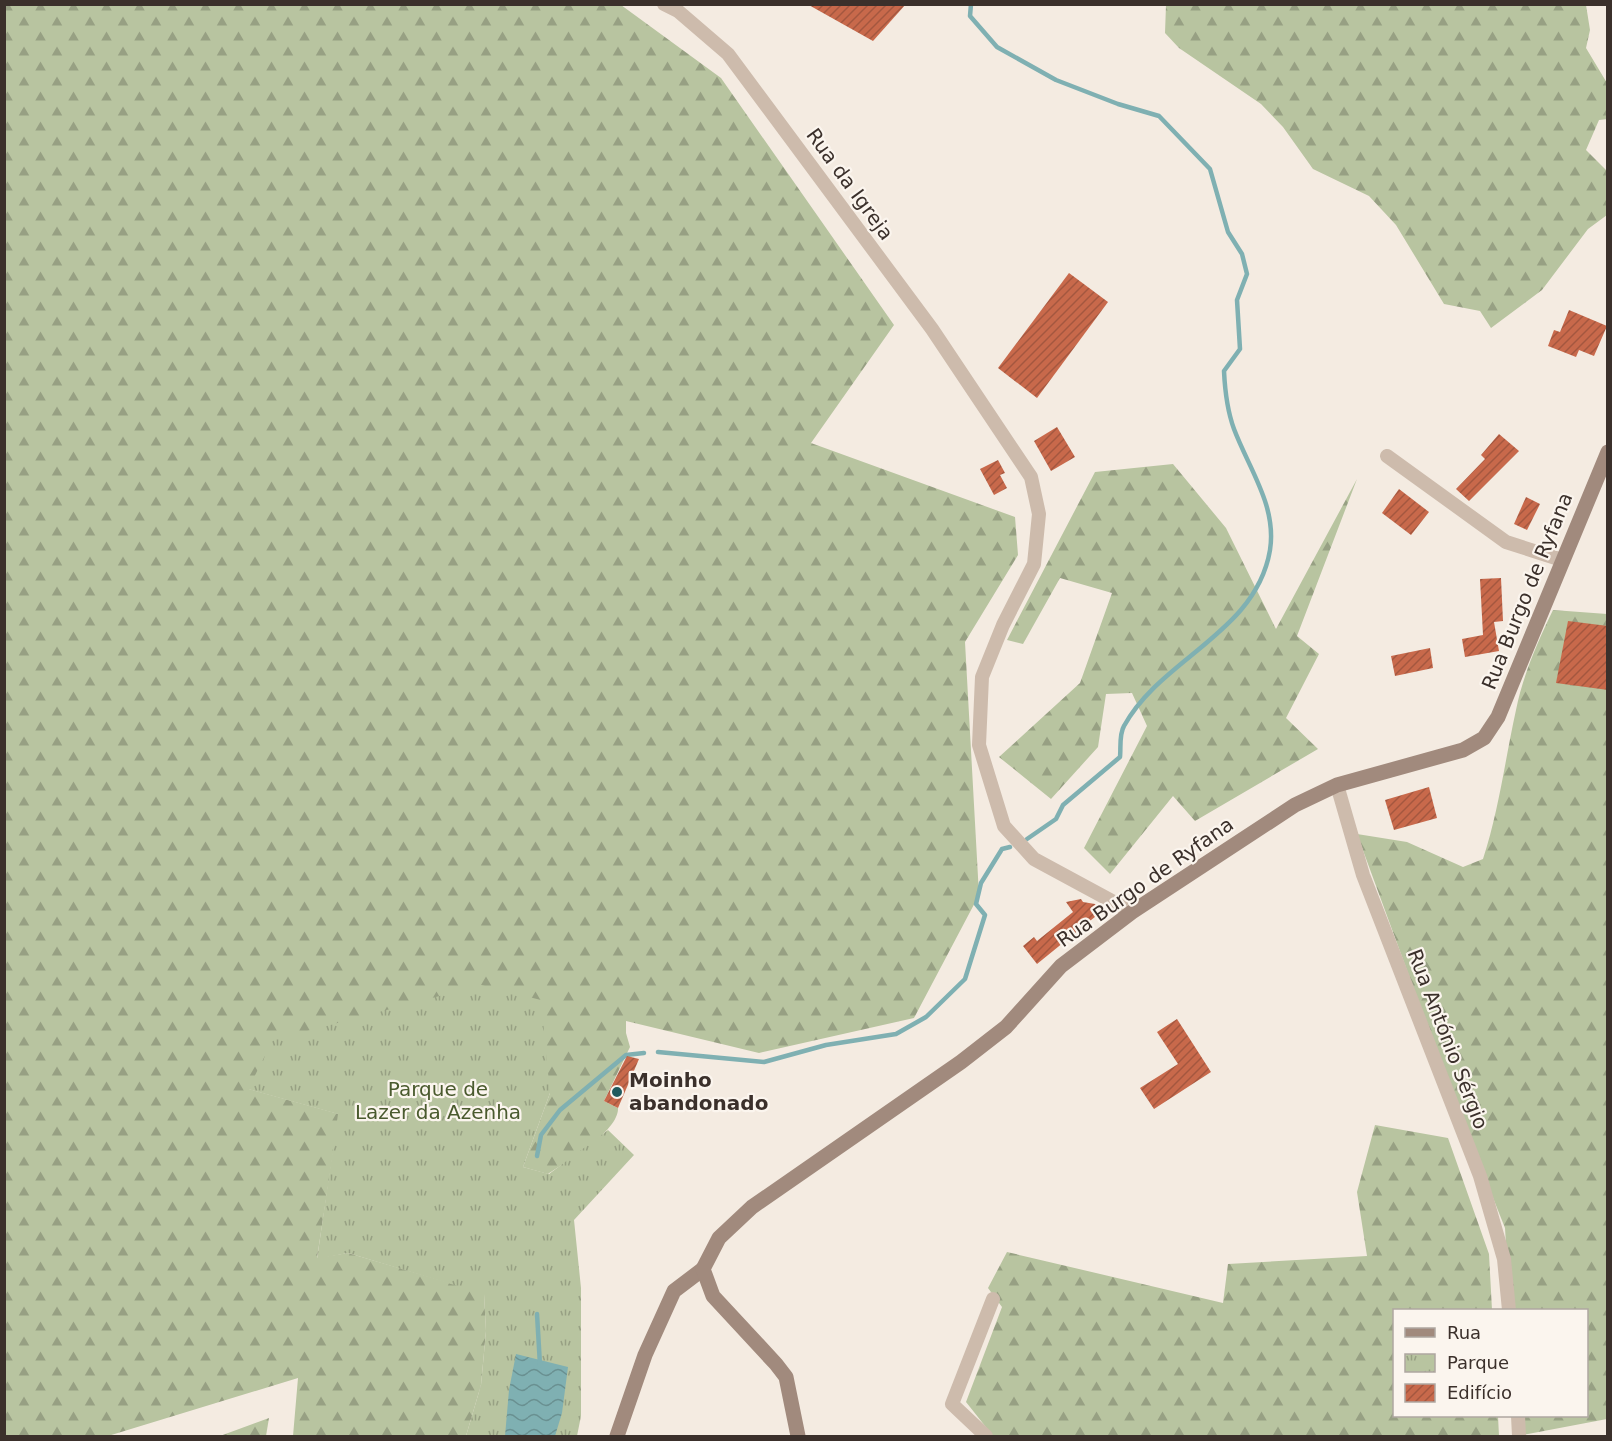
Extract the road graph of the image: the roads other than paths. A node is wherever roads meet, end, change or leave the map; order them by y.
1 (664, 4) edge
2 (1608, 452) edge
3 (1387, 456) dead end
4 (1562, 560) junction
5 (1337, 785) junction
6 (1132, 912) junction
7 (703, 1269) junction
8 (993, 1299) dead end
9 (1509, 1309) edge
10 (1518, 1417) edge
11 (617, 1437) edge
12 (798, 1437) edge
13 (986, 1437) edge
14 (1519, 1437) edge

1 - 6 street, Rua da Igreja
2 - 4 main road, Rua Burgo de Ryfana
3 - 4 street
4 - 5 main road, Rua Burgo de Ryfana
5 - 6 main road, Rua Burgo de Ryfana
5 - 9 street, Rua António Sérgio
6 - 7 main road, Rua Burgo de Ryfana
7 - 11 main road
7 - 12 main road
8 - 13 street
10 - 14 street

